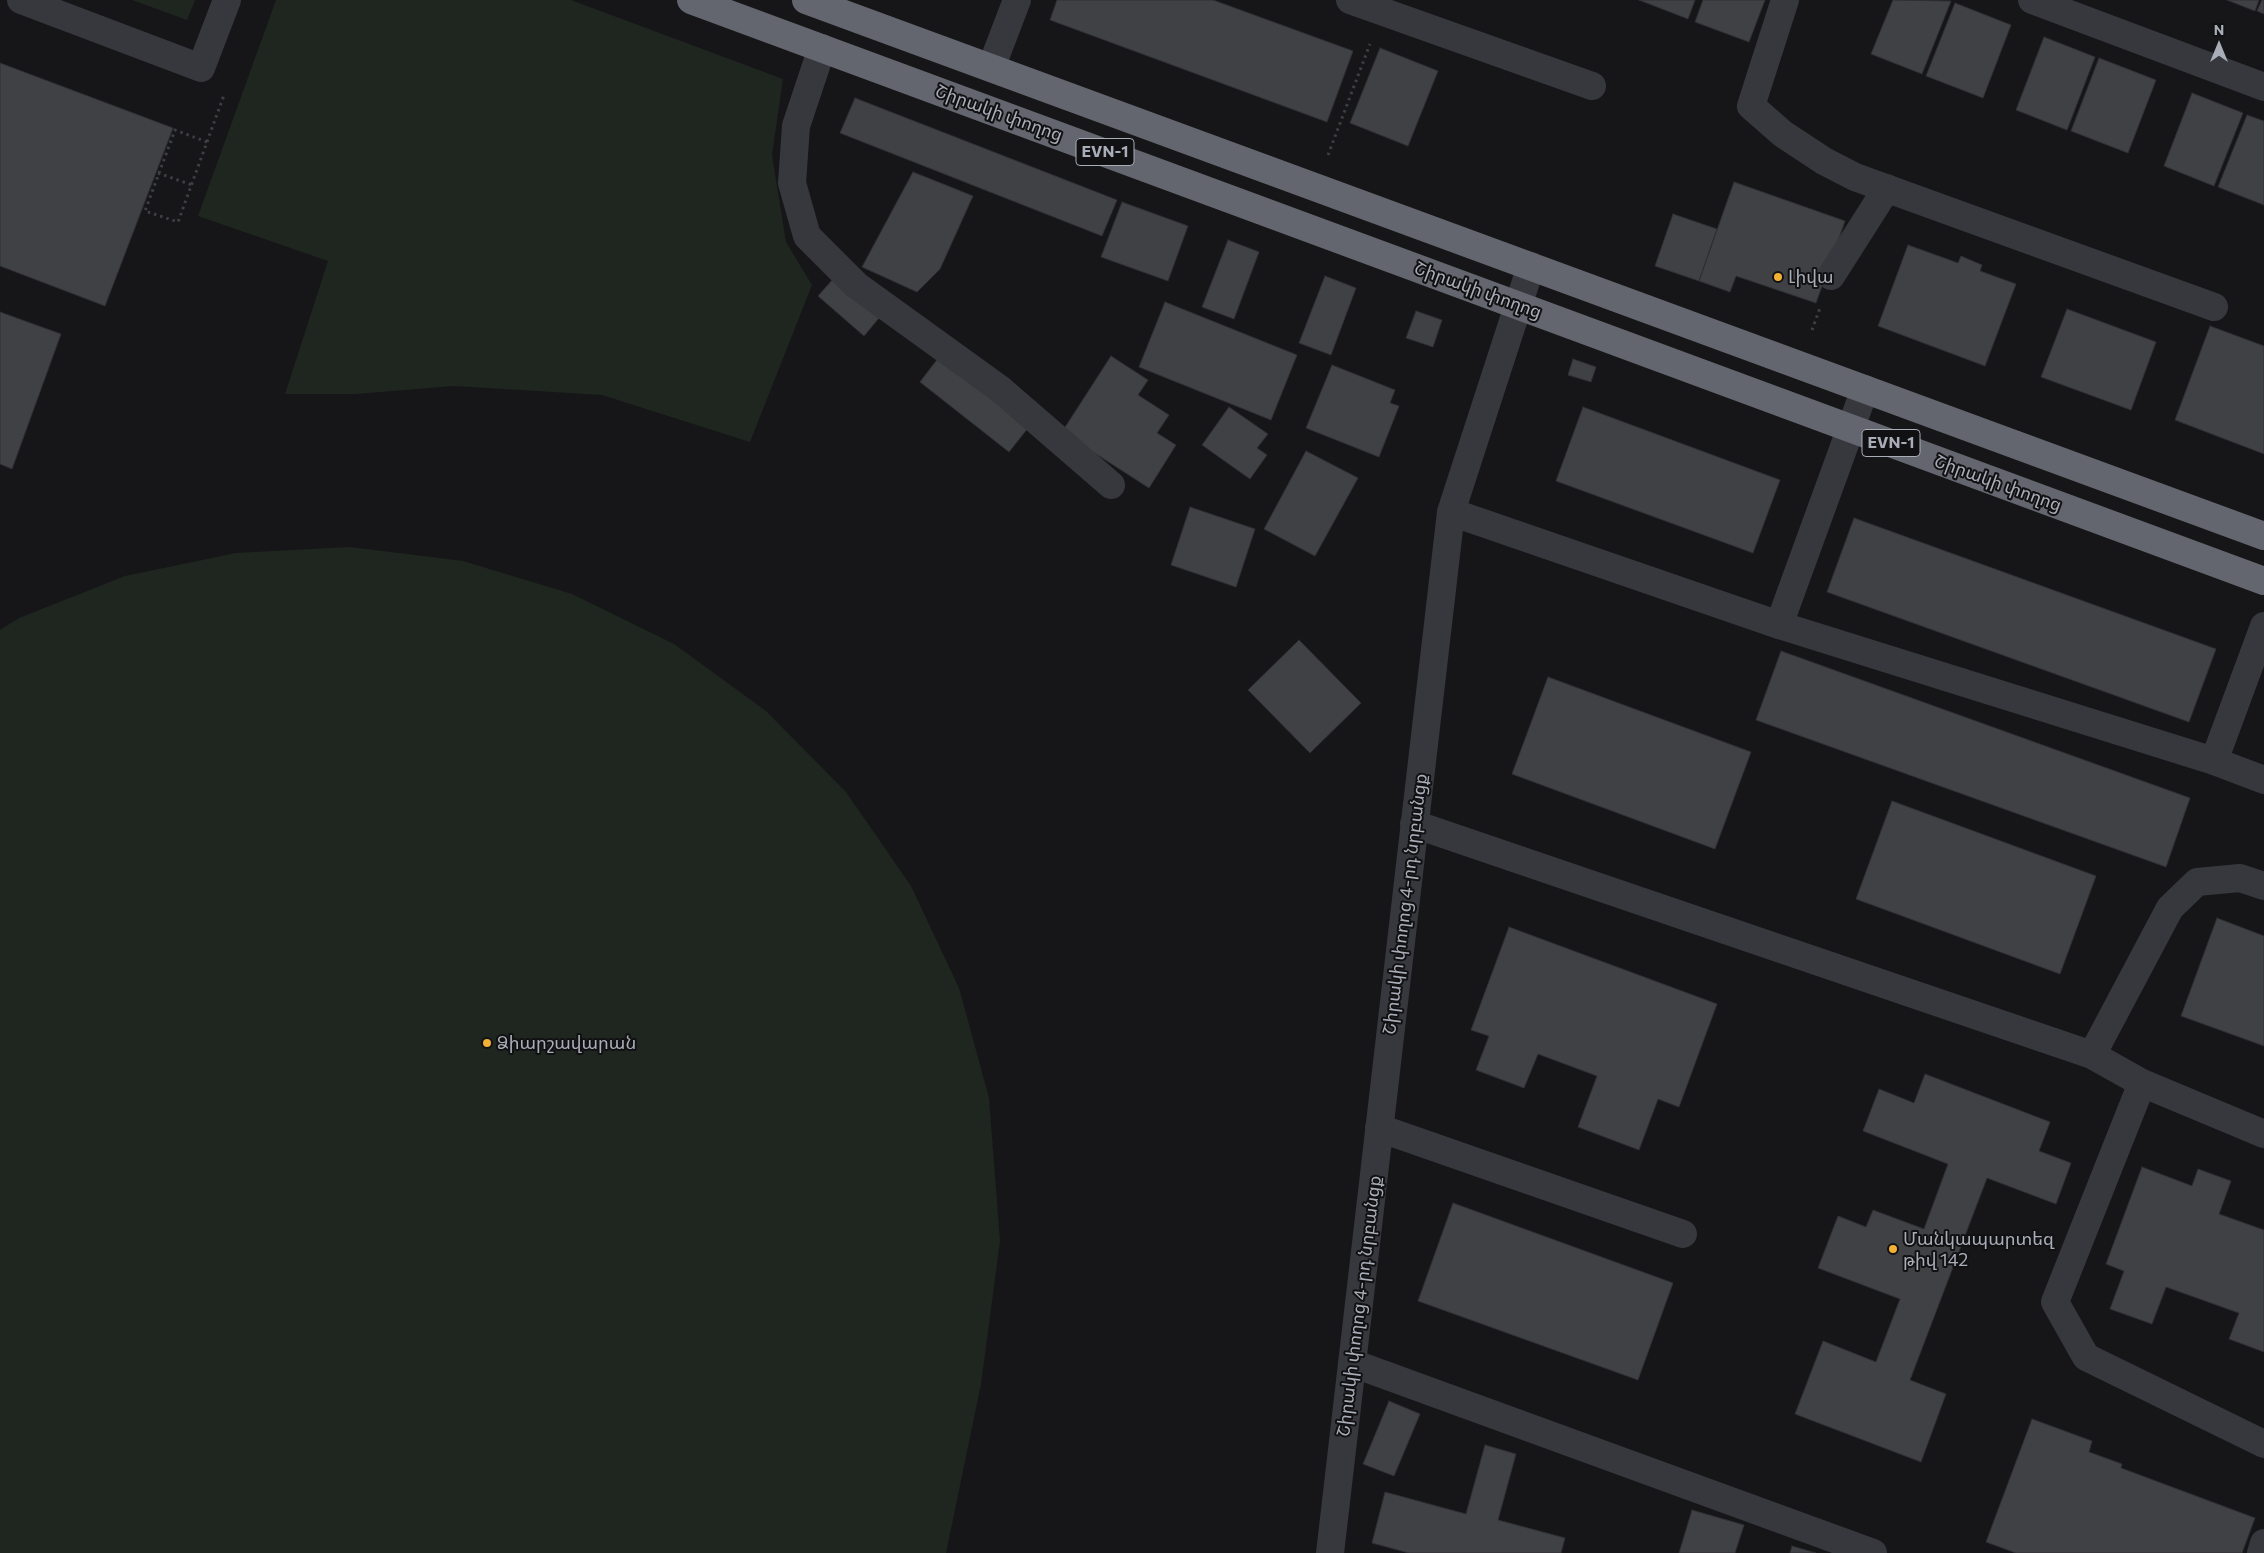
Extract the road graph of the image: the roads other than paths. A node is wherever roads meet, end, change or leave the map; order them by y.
1 (21, 0) edge
2 (227, 0) edge
3 (691, 0) edge
4 (806, 0) edge
5 (1017, 0) edge
6 (1350, 0) edge
7 (1786, 0) edge
8 (2032, 0) edge
9 (822, 48) junction
10 (991, 68) junction
11 (1592, 86) dead end
12 (2264, 87) edge
13 (1887, 188) junction
14 (1531, 266) junction
15 (1831, 276) dead end
16 (1518, 305) junction
17 (2214, 307) dead end
18 (1865, 389) junction
19 (1851, 428) junction
20 (1110, 485) dead end
21 (1451, 512) junction
22 (2264, 536) edge
23 (2264, 581) edge
24 (1779, 625) junction
25 (2264, 626) edge
26 (2214, 761) junction
27 (2264, 780) edge
28 (1414, 824) junction
29 (2264, 886) edge
30 (2092, 1055) junction
31 (2142, 1083) junction
32 (1379, 1128) junction
33 (2264, 1134) edge
34 (1684, 1234) dead end
35 (1352, 1363) junction
36 (2264, 1444) edge
37 (2264, 1542) edge
38 (1330, 1553) edge
39 (1873, 1553) edge
40 (2261, 1553) edge

1 - 2 street
3 - 9 highway, Շիրակի փողոց / EVN-1
4 - 10 highway, EVN-1
5 - 10 street
6 - 11 street
7 - 13 street
8 - 12 street
9 - 16 highway, Շիրակի փողոց / EVN-1
9 - 20 street
10 - 14 highway, EVN-1
13 - 15 street
13 - 17 street
14 - 16 street, Շիրակի փողոց 4-րդ նրբանցք
14 - 18 highway, EVN-1
16 - 19 highway, Շիրակի փողոց / EVN-1
16 - 21 street, Շիրակի փողոց 4-րդ նրբանցք
18 - 19 street
18 - 22 highway, EVN-1
19 - 23 highway, Շիրակի փողոց / EVN-1
19 - 24 street
21 - 24 street
21 - 28 street, Շիրակի փողոց 4-րդ նրբանցք
24 - 26 street
25 - 26 street
26 - 27 street
28 - 30 street
28 - 32 street, Շիրակի փողոց 4-րդ նրբանցք
29 - 30 street
30 - 31 street
31 - 33 street
31 - 36 street
32 - 34 street
32 - 35 street, Շիրակի փողոց 4-րդ նրբանցք
35 - 38 street, Շիրակի փողոց 4-րդ նրբանցք
35 - 39 street
37 - 40 street

